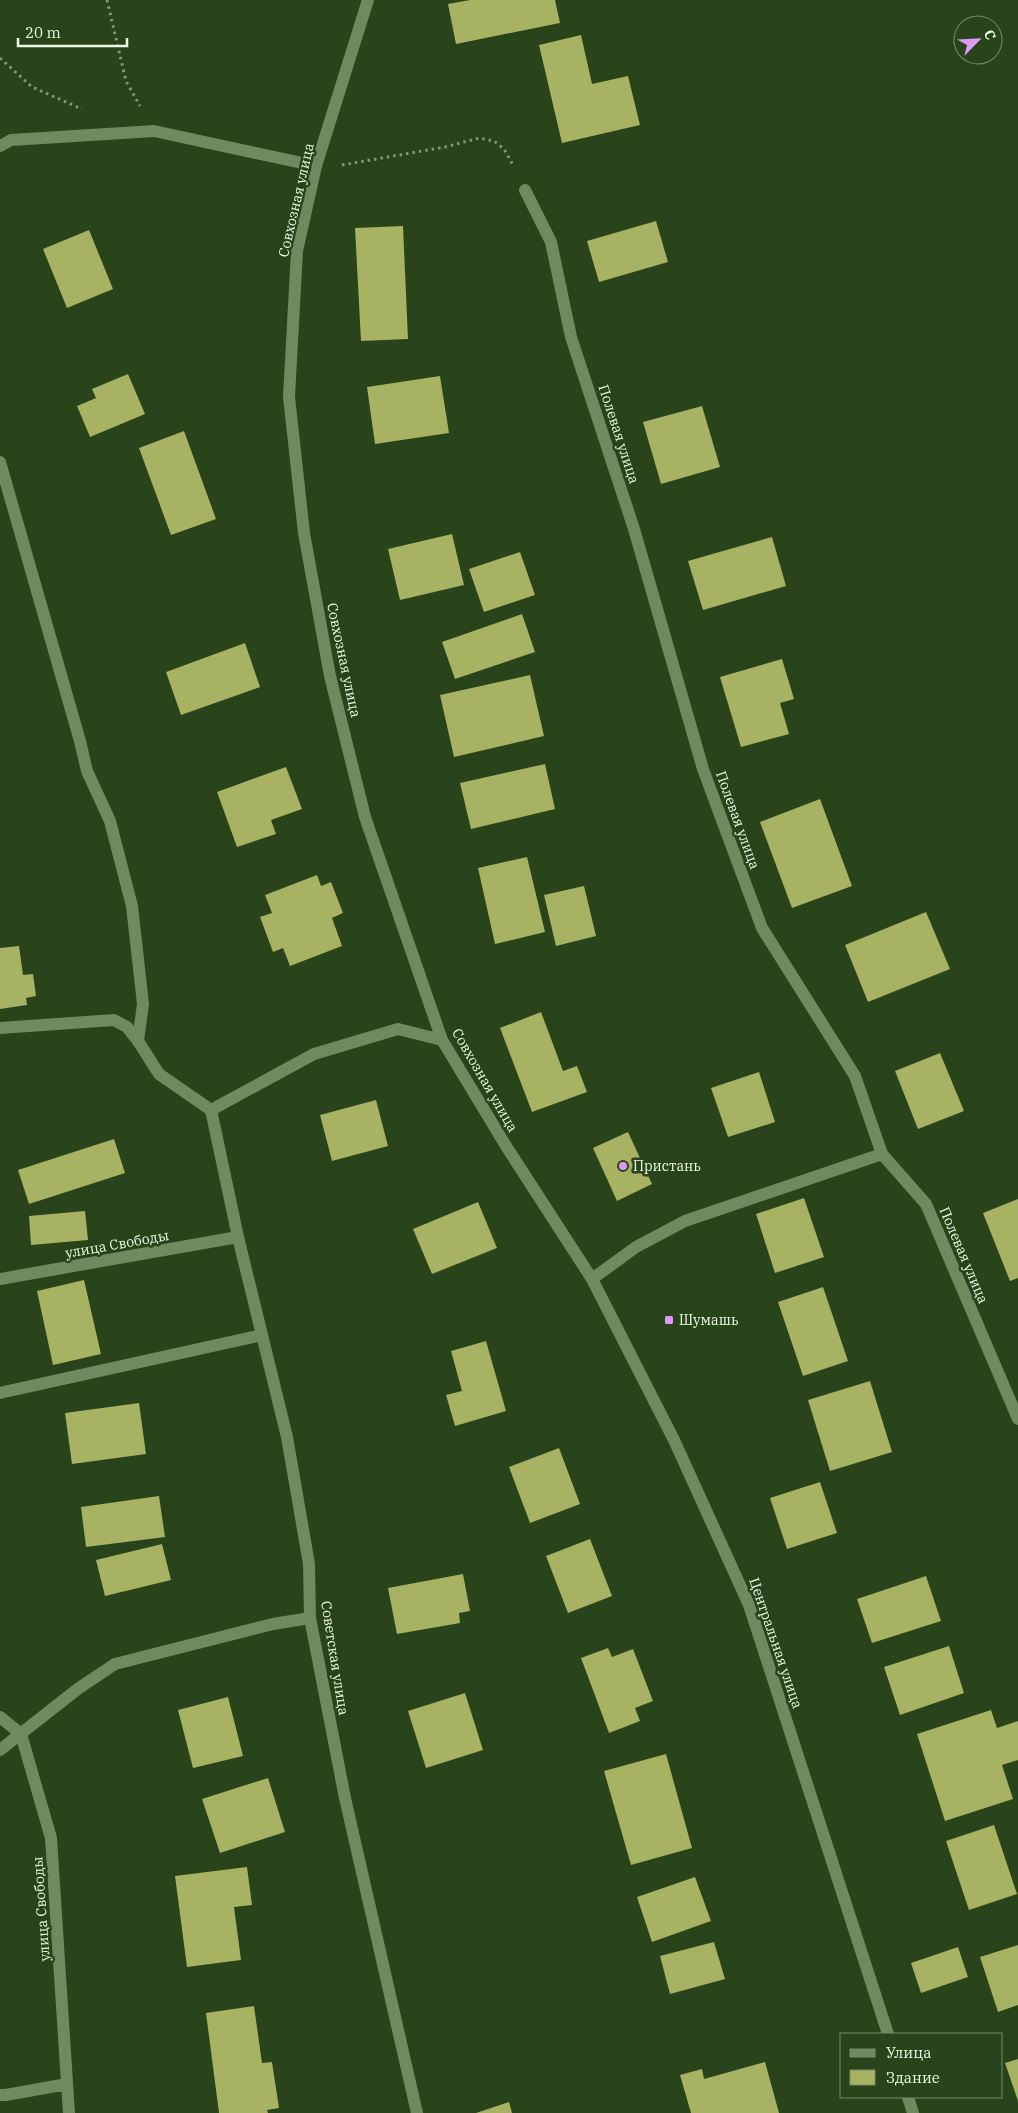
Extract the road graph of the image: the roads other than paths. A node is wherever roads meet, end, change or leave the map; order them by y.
1 (368, 0) edge
2 (0, 146) edge
3 (316, 166) junction
4 (525, 190) road end
5 (0, 462) edge
6 (0, 1028) edge
7 (442, 1040) junction
8 (138, 1041) junction
9 (211, 1110) junction
10 (882, 1154) junction
11 (238, 1237) junction
12 (0, 1279) edge
13 (592, 1279) junction
14 (262, 1336) junction
15 (0, 1393) edge
16 (1018, 1419) edge
17 (310, 1618) junction
18 (0, 1717) edge
19 (22, 1734) junction
20 (0, 1750) edge
21 (888, 2033) edge
22 (67, 2084) junction
23 (0, 2095) edge
24 (908, 2098) edge
25 (69, 2113) edge
26 (418, 2113) edge
27 (913, 2113) edge

1 - 3 street, Совхозная улица
2 - 3 street
3 - 7 street, Совхозная улица
4 - 10 street, Полевая улица
5 - 8 street
6 - 8 street
7 - 9 street
7 - 13 street, Совхозная улица
8 - 9 street
9 - 11 street, Советская улица
10 - 13 street
10 - 16 street, Полевая улица
11 - 12 street, улица Свободы
11 - 14 street, Советская улица
13 - 21 street, Центральная улица
14 - 15 street
14 - 17 street, Советская улица
17 - 19 street
17 - 26 street, Советская улица
18 - 19 street
19 - 20 street
19 - 22 street, улица Свободы
22 - 23 street
22 - 25 street, улица Свободы
24 - 27 street

